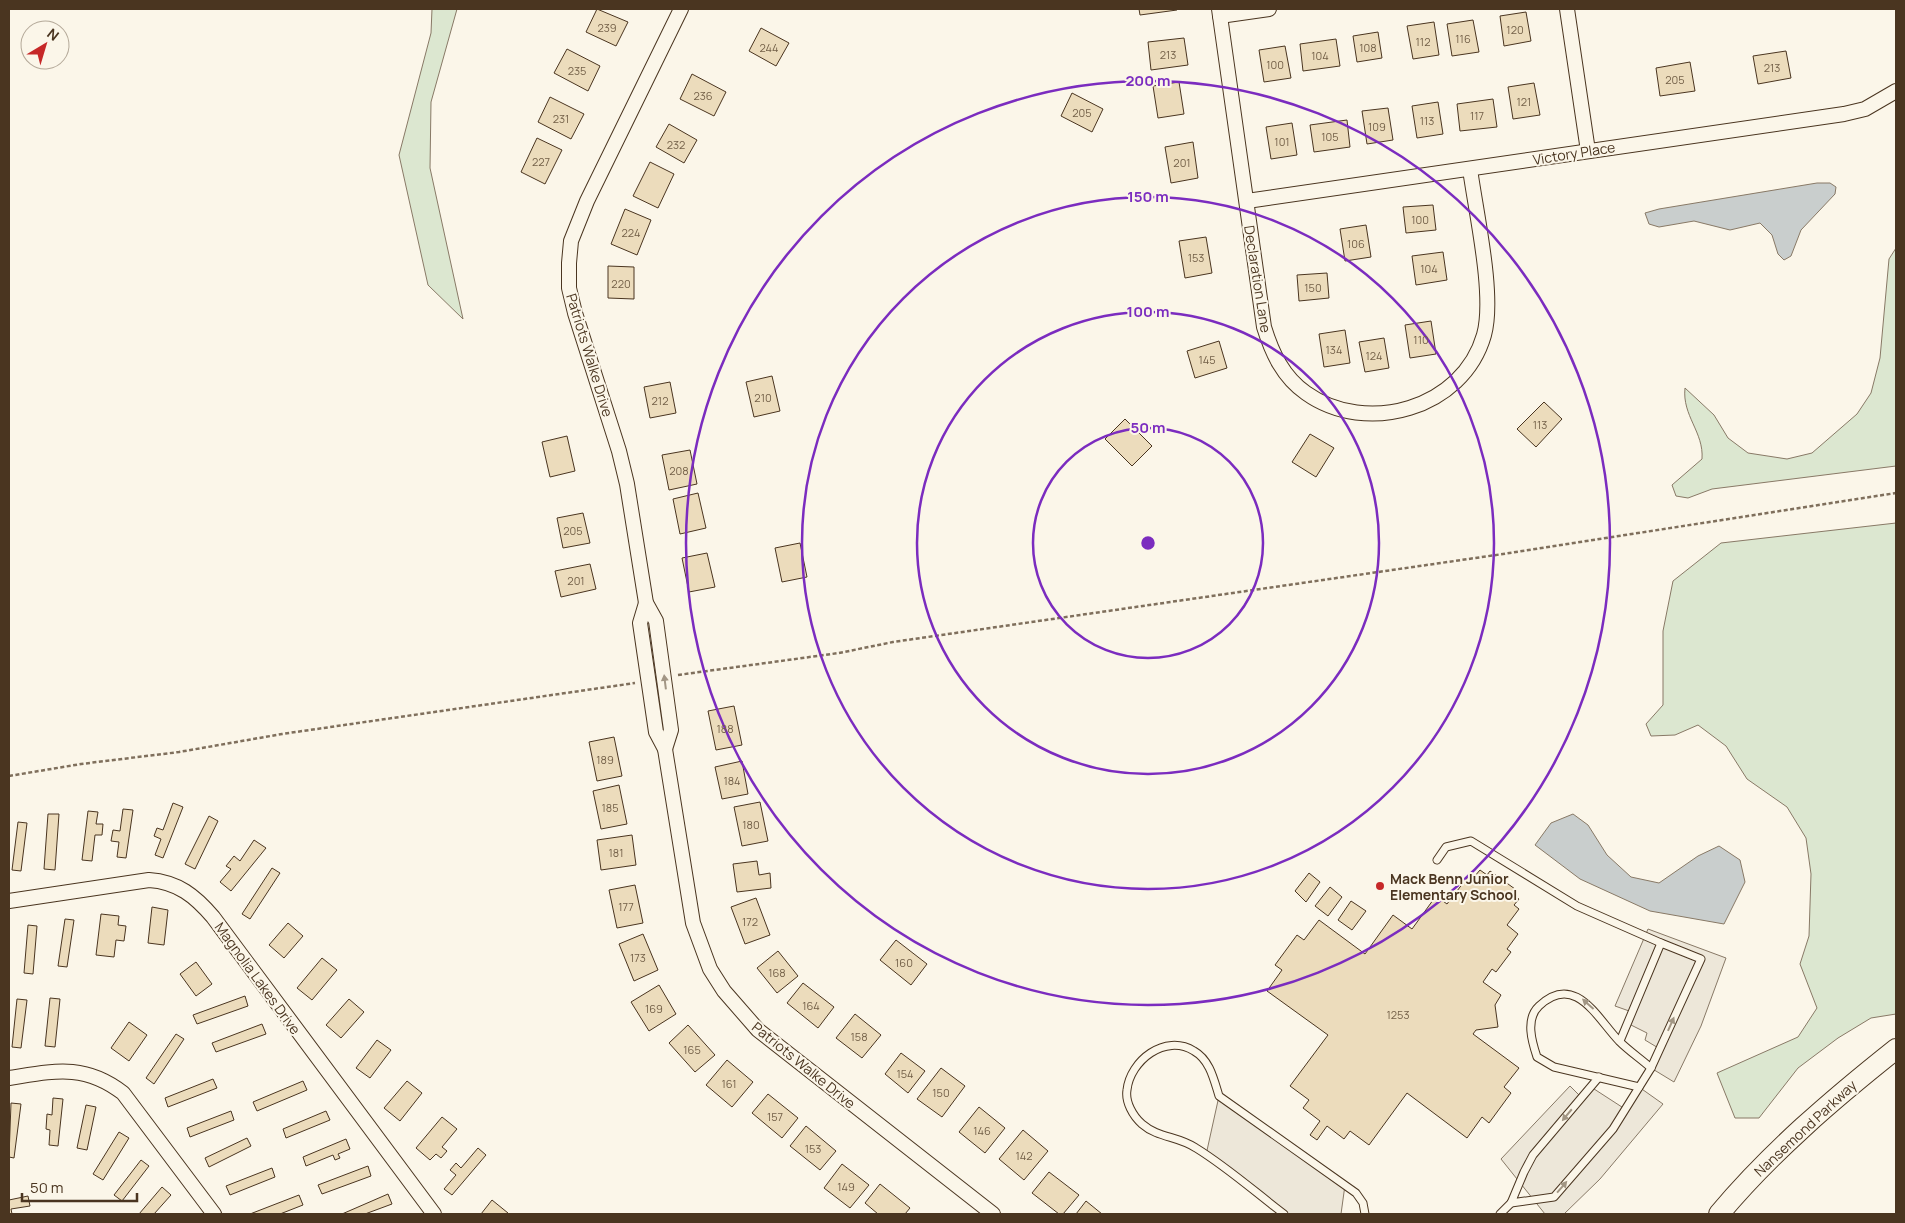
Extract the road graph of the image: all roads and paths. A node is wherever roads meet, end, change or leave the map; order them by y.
1 (681, 9) edge
2 (1269, 9) edge
3 (1567, 9) edge
4 (1219, 12) edge
5 (1896, 91) edge
6 (1588, 151) junction
7 (1470, 169) junction
8 (1246, 201) junction
9 (1896, 493) edge
10 (646, 603) junction
11 (664, 677) junction
12 (648, 681) junction
13 (665, 749) junction
14 (9, 776) edge
15 (1437, 860) dead end
16 (9, 900) edge
17 (1661, 944) junction
18 (1620, 1041) junction
19 (1896, 1049) edge
20 (1651, 1068) junction
21 (9, 1078) edge
22 (1599, 1078) junction
23 (1639, 1087) junction
24 (1511, 1204) junction
25 (214, 1214) edge
26 (434, 1214) edge
27 (993, 1214) edge
28 (1284, 1214) edge
29 (1365, 1214) edge
30 (1500, 1214) edge
31 (1719, 1214) edge

1 - 10 street, Patriots Walke Drive
2 - 4 street
3 - 6 street
4 - 8 street, Declaration Lane
5 - 6 street, Victory Place
6 - 7 street, Victory Place
7 - 8 street, Victory Place
7 - 8 street, Declaration Lane
9 - 11 path
10 - 11 street, Patriots Walke Drive
10 - 12 street, Patriots Walke Drive
13 -> 11 street, Patriots Walke Drive
12 - 13 street, Patriots Walke Drive
12 - 14 path
13 - 27 street, Patriots Walke Drive
15 - 17 lane
16 - 26 street, Magnolia Lakes Drive
17 - 18 lane
20 -> 17 lane
18 - 20 lane
18 -> 22 lane
19 - 31 main road, Nansemond Parkway
20 - 23 lane
21 - 25 street
22 - 23 lane
22 -> 24 lane
24 -> 23 lane
24 - 30 lane
28 - 29 lane

